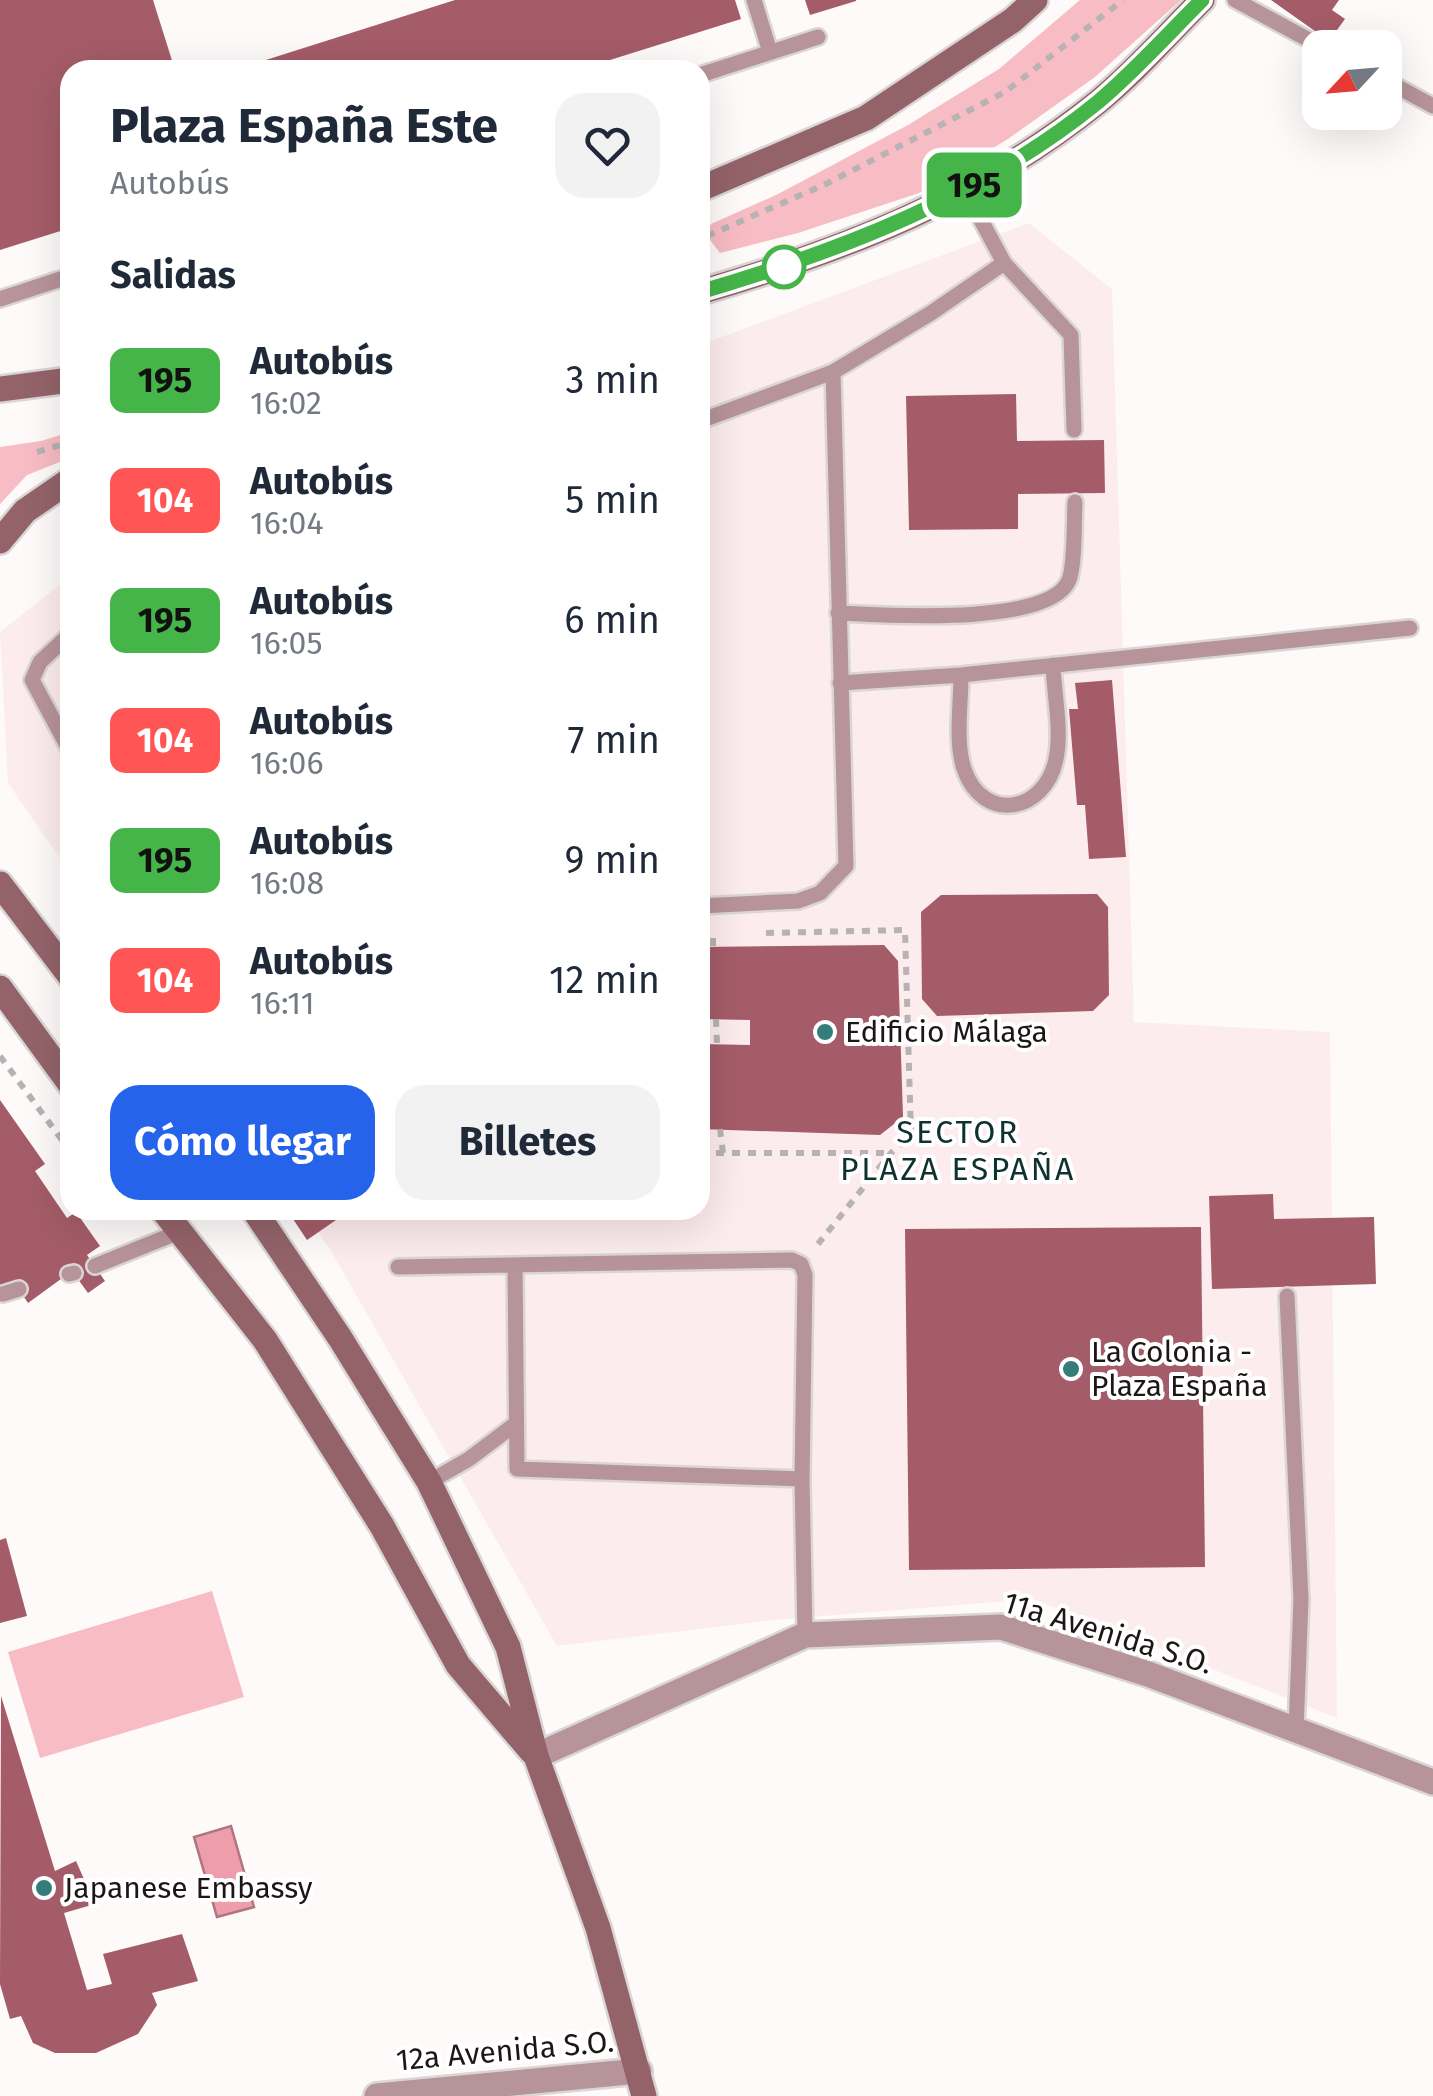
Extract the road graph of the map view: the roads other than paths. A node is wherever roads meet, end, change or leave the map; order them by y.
1 (754, 0) edge
2 (1035, 0) edge
3 (1202, 0) edge
4 (1235, 0) edge
5 (1302, 36) edge
6 (818, 37) dead end
7 (770, 52) junction
8 (710, 71) edge
9 (1402, 89) edge
10 (1433, 106) edge
11 (710, 185) edge
12 (965, 190) junction
13 (1004, 263) junction
14 (60, 279) edge
15 (710, 289) edge
16 (0, 298) edge
17 (833, 372) junction
18 (60, 381) edge
19 (0, 389) edge
20 (710, 416) edge
21 (1074, 430) dead end
22 (60, 487) edge
23 (1075, 502) dead end
24 (0, 541) edge
25 (838, 614) junction
26 (1410, 628) dead end
27 (60, 643) edge
28 (1052, 665) junction
29 (961, 676) junction
30 (840, 683) junction
31 (60, 733) edge
32 (0, 884) edge
33 (710, 905) edge
34 (60, 961) edge
35 (0, 988) edge
36 (60, 1070) edge
37 (169, 1220) edge
38 (261, 1220) edge
39 (178, 1232) junction
40 (515, 1265) junction
41 (95, 1266) dead end
42 (398, 1267) dead end
43 (1287, 1296) dead end
44 (514, 1425) junction
45 (802, 1478) junction
46 (429, 1482) junction
47 (805, 1635) junction
48 (1296, 1732) junction
49 (536, 1756) junction
50 (1433, 1782) edge
51 (642, 2083) edge
52 (377, 2096) edge

1 - 7 lane
2 - 11 main road
3 - 12 main road
4 - 5 lane
6 - 7 lane
7 - 8 lane
9 - 10 lane
12 - 13 lane
12 - 15 main road
13 - 17 lane
13 - 21 lane
14 - 16 lane
17 - 20 lane
17 - 25 lane
18 - 19 main road
22 - 24 main road
23 - 25 lane
25 - 30 lane
26 - 28 lane
27 - 31 lane
28 - 29 lane
28 - 29 lane
29 - 30 lane
30 - 33 lane
32 - 34 main road
35 - 36 main road
37 - 39 main road
38 - 46 main road
39 - 41 lane
39 - 49 main road
40 - 42 lane
40 - 44 lane
40 - 45 lane
43 - 48 lane
44 - 45 lane
44 - 46 lane
45 - 47 lane
46 - 49 main road
47 - 48 street, 11a Avenida S.O.
47 - 49 street, 11a Avenida S.O.
48 - 50 street, 11a Avenida S.O.
49 - 51 main road
51 - 52 street, 12a Avenida S.O.

